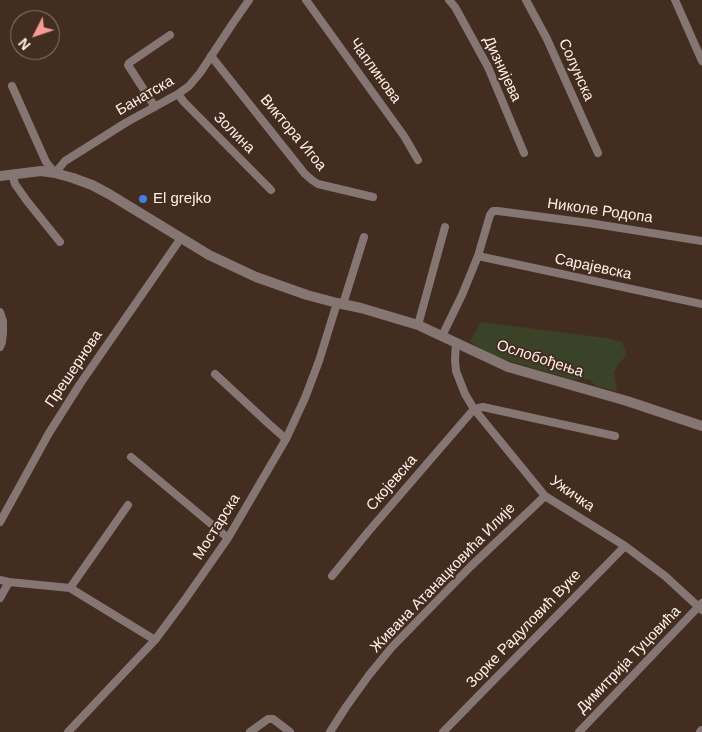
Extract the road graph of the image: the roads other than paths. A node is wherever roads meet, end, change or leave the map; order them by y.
1 (249, 0) edge
2 (306, 0) edge
3 (449, 0) edge
4 (526, 0) edge
5 (675, 0) edge
6 (170, 35) dead end
7 (211, 56) junction
8 (702, 62) edge
9 (12, 86) dead end
10 (178, 94) junction
11 (155, 107) junction
12 (524, 153) dead end
13 (598, 153) dead end
14 (418, 160) dead end
15 (55, 172) junction
16 (12, 174) junction
17 (0, 176) edge
18 (271, 190) dead end
19 (373, 197) dead end
20 (445, 227) dead end
21 (364, 237) dead end
22 (181, 238) junction
23 (702, 241) edge
24 (60, 242) dead end
25 (478, 256) junction
26 (340, 304) junction
27 (702, 304) edge
28 (0, 312) edge
29 (418, 325) junction
30 (442, 336) junction
31 (456, 342) junction
32 (0, 347) edge
33 (215, 374) dead end
34 (474, 409) junction
35 (702, 426) edge
36 (615, 436) dead end
37 (286, 439) junction
38 (130, 457) dead end
39 (545, 496) junction
40 (128, 505) dead end
41 (0, 522) edge
42 (228, 538) junction
43 (625, 546) junction
44 (332, 576) dead end
45 (0, 580) edge
46 (9, 582) junction
47 (70, 588) junction
48 (0, 598) edge
49 (701, 607) edge
50 (155, 640) junction
51 (334, 731) edge
52 (68, 732) edge
53 (250, 732) edge
54 (290, 732) edge
55 (443, 732) edge
56 (579, 732) edge

1 - 7 street, Банатска
2 - 14 street, Чаплинова
3 - 12 street, Дизнијева
4 - 13 street, Солунска
5 - 8 street
6 - 11 street
7 - 10 street, Банатска
7 - 19 street, Виктора Игоа
9 - 15 street
10 - 11 street, Банатска
10 - 18 street, Золина
11 - 15 street, Банатска
15 - 16 street, Ослобођења
15 - 22 street, Ослобођења
16 - 17 street, Ослобођења
16 - 24 street
20 - 29 street
21 - 26 street
22 - 26 street, Ослобођења
22 - 41 street, Прешернова
23 - 25 street, Николе Родопа
25 - 27 street, Сарајевска
25 - 30 street
26 - 29 street, Ослобођења
26 - 37 street, Мостарска
28 - 32 street
29 - 30 street, Ослобођења
30 - 31 street, Ослобођења
31 - 34 street, Ужичка
31 - 35 street, Ослобођења
33 - 37 street
34 - 36 street
34 - 39 street, Ужичка
34 - 44 street, Скојевска
37 - 42 street, Мостарска
38 - 42 street
39 - 43 street, Ужичка
39 - 51 street, Живана Атанацковића Илије
40 - 47 street
42 - 50 street, Мостарска
43 - 49 street, Ужичка
43 - 55 street, Зорке Радуловић Вуке
45 - 46 street
46 - 47 street
46 - 48 street
47 - 50 street
49 - 56 street, Димитрија Туцовића
50 - 52 street, Мостарска
53 - 54 street

